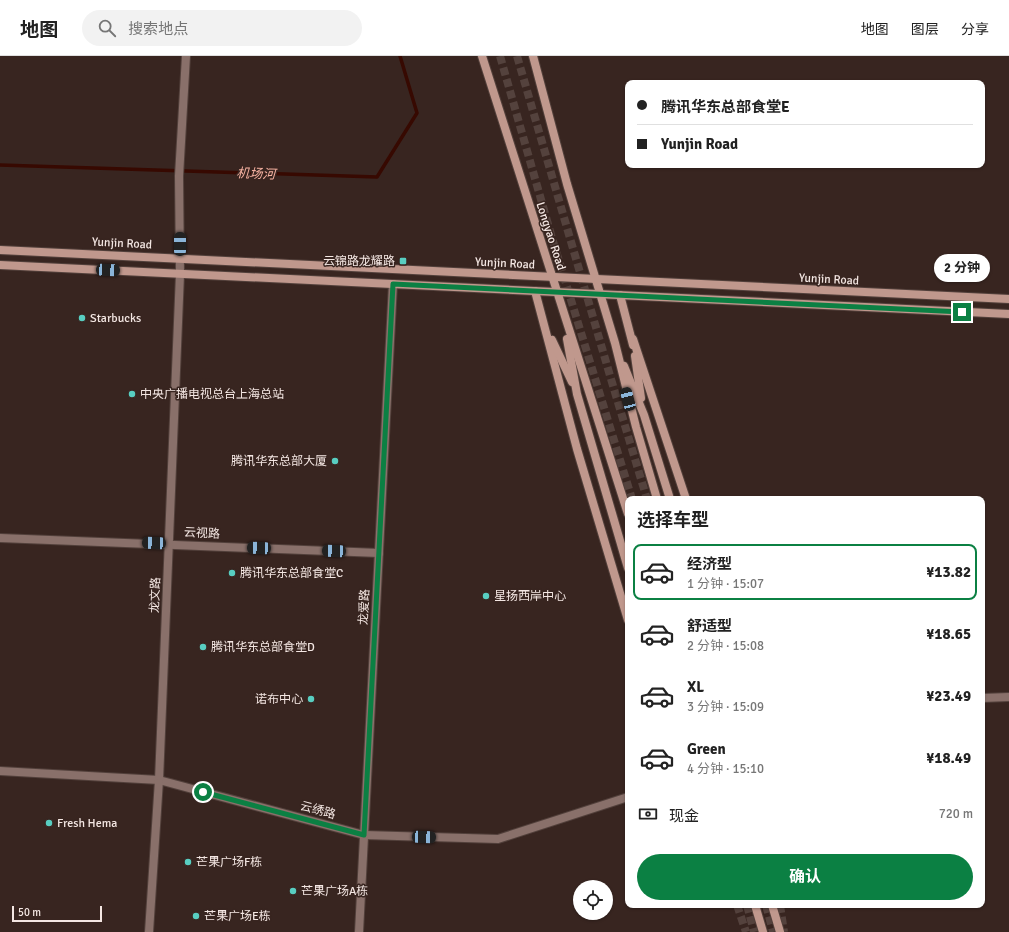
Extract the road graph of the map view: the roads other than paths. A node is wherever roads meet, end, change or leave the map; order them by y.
1 (186, 56) edge
2 (482, 56) edge
3 (533, 56) edge
4 (0, 250) edge
5 (180, 258) junction
6 (0, 264) edge
7 (180, 274) junction
8 (552, 277) junction
9 (596, 279) junction
10 (393, 284) junction
11 (535, 291) junction
12 (557, 292) junction
13 (601, 294) junction
14 (620, 295) junction
15 (1009, 299) edge
16 (1009, 314) edge
17 (564, 315) junction
18 (545, 327) junction
19 (633, 339) junction
20 (615, 343) junction
21 (577, 394) junction
22 (644, 415) junction
23 (656, 496) edge
24 (669, 496) edge
25 (685, 496) edge
26 (625, 505) edge
27 (0, 538) edge
28 (169, 544) junction
29 (379, 553) junction
30 (625, 558) edge
31 (625, 610) edge
32 (1009, 697) edge
33 (985, 698) edge
34 (0, 772) edge
35 (159, 780) junction
36 (625, 798) edge
37 (364, 835) junction
38 (756, 908) edge
39 (773, 908) edge
40 (149, 932) edge
41 (360, 932) edge
42 (763, 932) edge
43 (780, 932) edge

1 - 5 street, 龙文路
2 - 8 main road, Longyao Road
3 - 9 main road
4 - 5 main road, Yunjin Road
5 - 7 street, 龙文路
5 - 8 main road, Yunjin Road
6 - 7 main road
7 - 10 main road
7 - 28 street, 龙文路
8 - 9 main road, Yunjin Road
8 - 12 main road, Longyao Road
9 - 13 main road
9 - 15 main road, Yunjin Road
10 - 11 main road
10 - 29 street, 龙爱路
11 - 12 main road
11 - 18 main road
12 - 13 main road
12 - 17 main road, Longyao Road
13 - 14 main road
13 - 20 main road
14 - 16 main road
14 - 19 main road
17 - 21 main road
17 - 26 main road, Longyao Road
18 - 21 main road
18 - 31 main road
19 - 22 main road
19 - 25 main road
20 - 22 main road
20 - 23 main road
21 - 30 main road
22 - 24 main road
27 - 28 street, 云视路
28 - 29 street, 云视路
28 - 35 street, 龙文路
29 - 37 street, 龙爱路
32 - 33 street
34 - 35 street, 云绣路
35 - 37 street, 云绣路
35 - 40 street, 龙文路
36 - 37 street, 云绣路
37 - 41 street, 龙爱路
38 - 42 main road
39 - 43 main road

